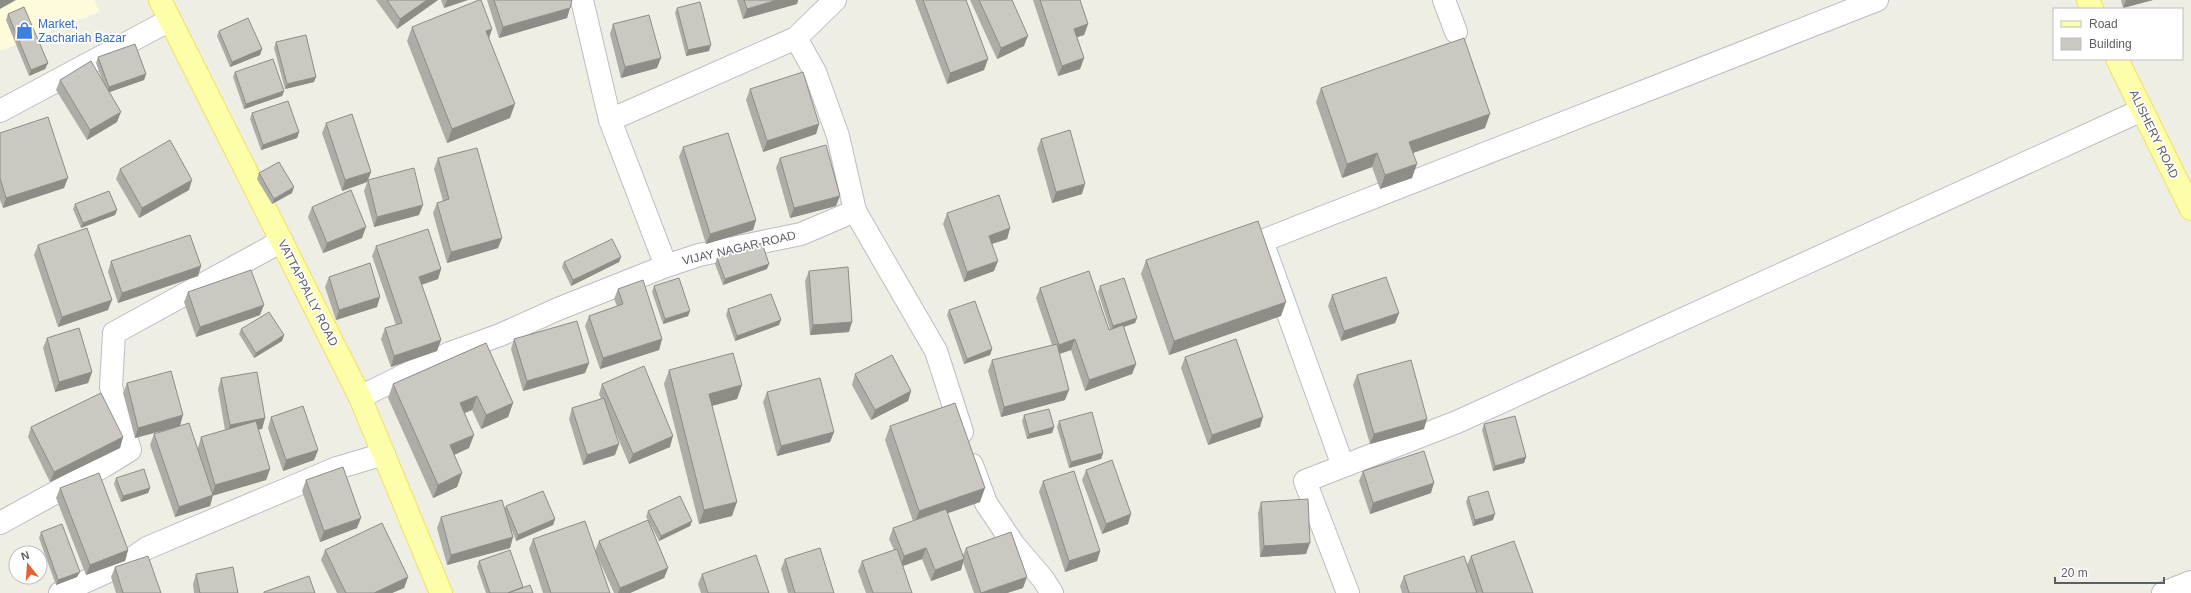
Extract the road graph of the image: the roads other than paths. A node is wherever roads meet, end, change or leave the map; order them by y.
1 (160, 0) edge
2 (582, 0) edge
3 (835, 0) edge
4 (1444, 0) edge
5 (1877, 0) edge
6 (170, 20) junction
7 (1456, 32) dead end
8 (796, 38) junction
9 (2117, 60) edge
10 (2142, 110) junction
11 (0, 111) edge
12 (610, 120) junction
13 (2191, 209) edge
14 (855, 211) junction
15 (282, 241) junction
16 (666, 266) junction
17 (360, 397) junction
18 (384, 454) junction
19 (1343, 466) junction
20 (0, 523) edge
21 (2191, 582) edge
22 (60, 593) edge
23 (441, 593) edge
24 (1052, 593) edge
25 (1348, 593) edge
26 (2163, 593) edge

1 - 6 main road, VATTAPPALLY ROAD
2 - 12 street
3 - 8 street
4 - 7 street
5 - 19 street
6 - 11 street
6 - 15 main road, VATTAPPALLY ROAD
8 - 12 street
8 - 14 street
9 - 10 main road, ALISHERY ROAD
10 - 13 main road, ALISHERY ROAD
10 - 19 street
12 - 16 street
14 - 16 street, VIJAY NAGAR ROAD
14 - 24 street
15 - 17 main road, VATTAPPALLY ROAD
15 - 20 street
16 - 17 street, VIJAY NAGAR ROAD
17 - 18 main road, VATTAPPALLY ROAD
18 - 22 street
18 - 23 main road, VATTAPPALLY ROAD
19 - 25 street
21 - 26 street

